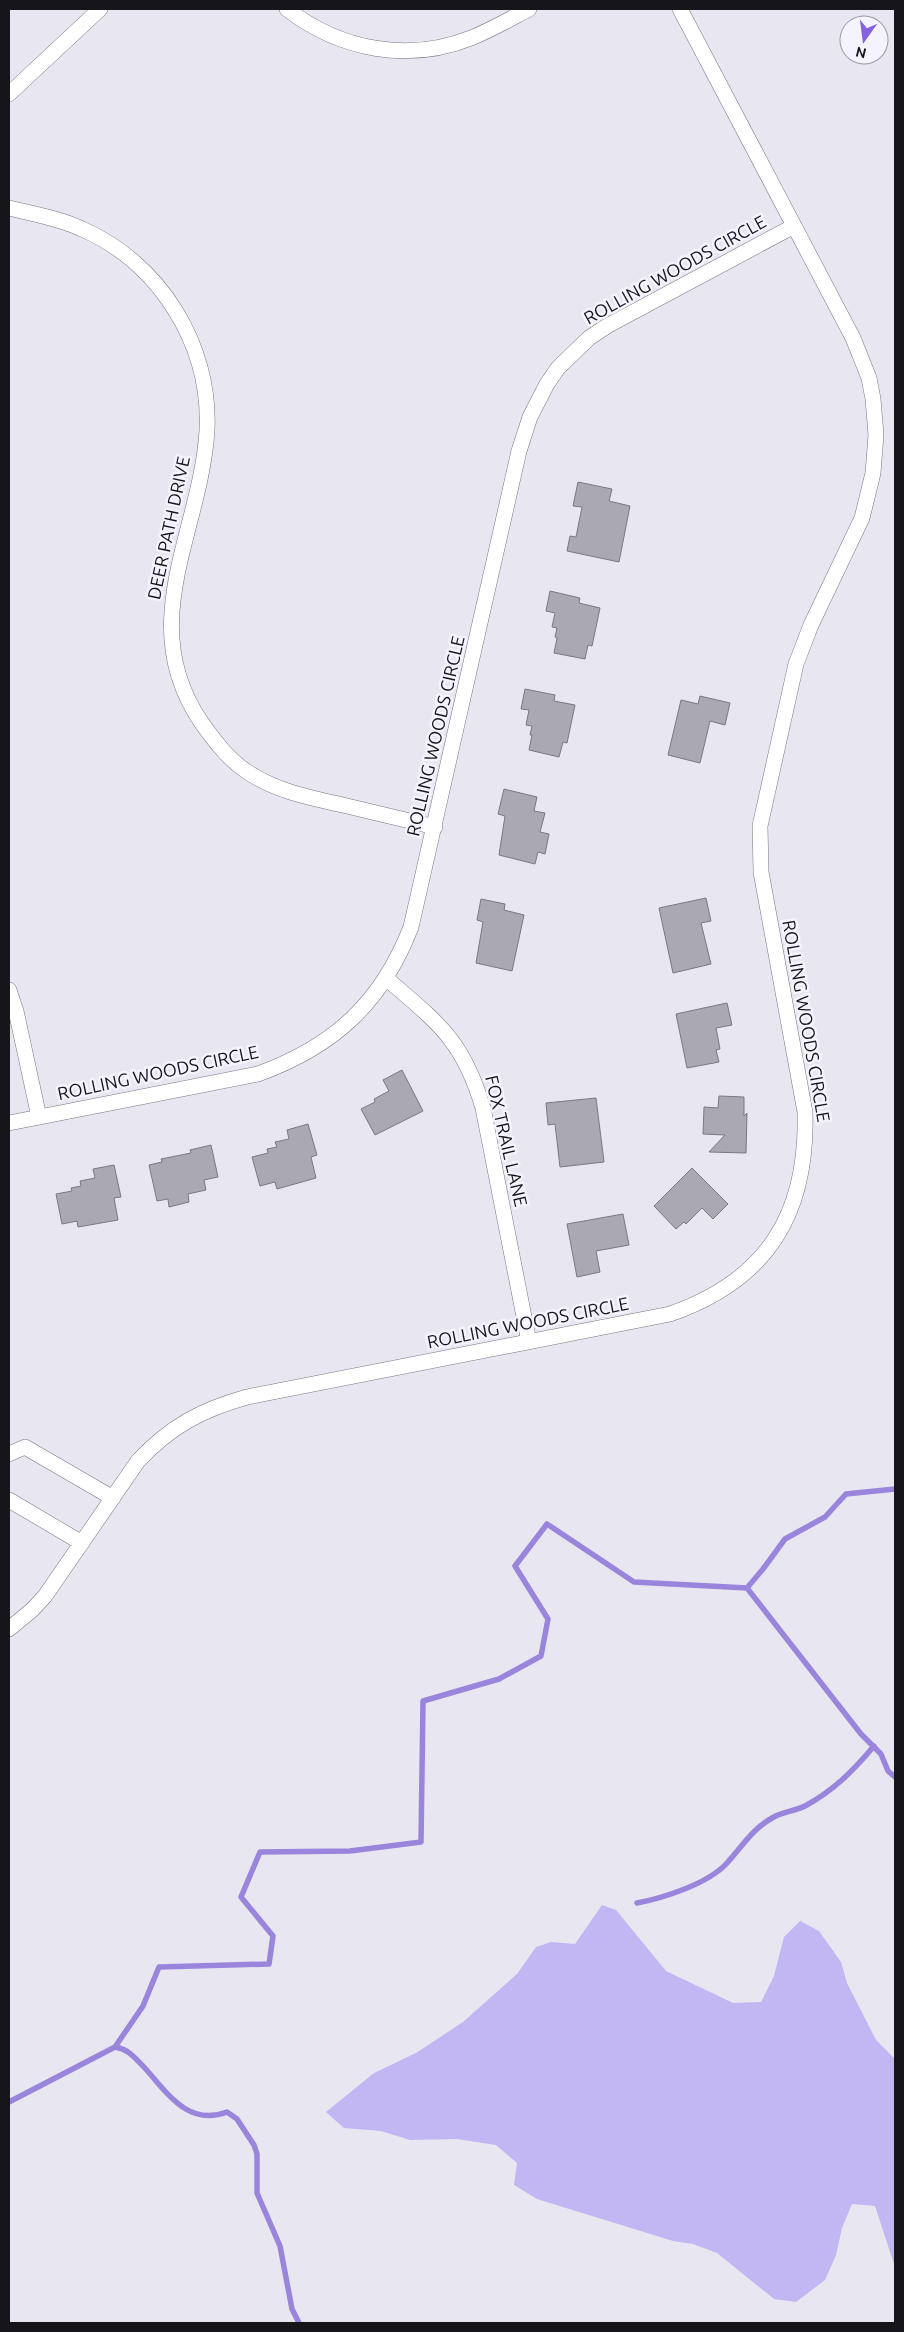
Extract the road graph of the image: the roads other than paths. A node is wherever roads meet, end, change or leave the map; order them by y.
1 (100, 9) edge
2 (287, 9) edge
3 (529, 9) edge
4 (680, 9) edge
5 (9, 94) edge
6 (9, 208) edge
7 (794, 226) junction
8 (435, 827) junction
9 (387, 978) junction
10 (9, 990) edge
11 (39, 1117) junction
12 (9, 1123) edge
13 (529, 1342) junction
14 (9, 1454) edge
15 (113, 1498) junction
16 (9, 1500) edge
17 (82, 1543) junction
18 (9, 1629) edge

1 - 5 street
2 - 3 street
4 - 7 street, ROLLING WOODS CIRCLE
6 - 8 street, DEER PATH DRIVE
7 - 8 street, ROLLING WOODS CIRCLE
7 - 13 street, ROLLING WOODS CIRCLE
8 - 9 street, ROLLING WOODS CIRCLE
9 - 11 street, ROLLING WOODS CIRCLE
9 - 13 street, FOX TRAIL LANE
10 - 11 street
11 - 12 street, ROLLING WOODS CIRCLE
13 - 15 street, ROLLING WOODS CIRCLE
14 - 15 street
15 - 17 street, ROLLING WOODS CIRCLE
16 - 17 street
17 - 18 street, ROLLING WOODS CIRCLE

